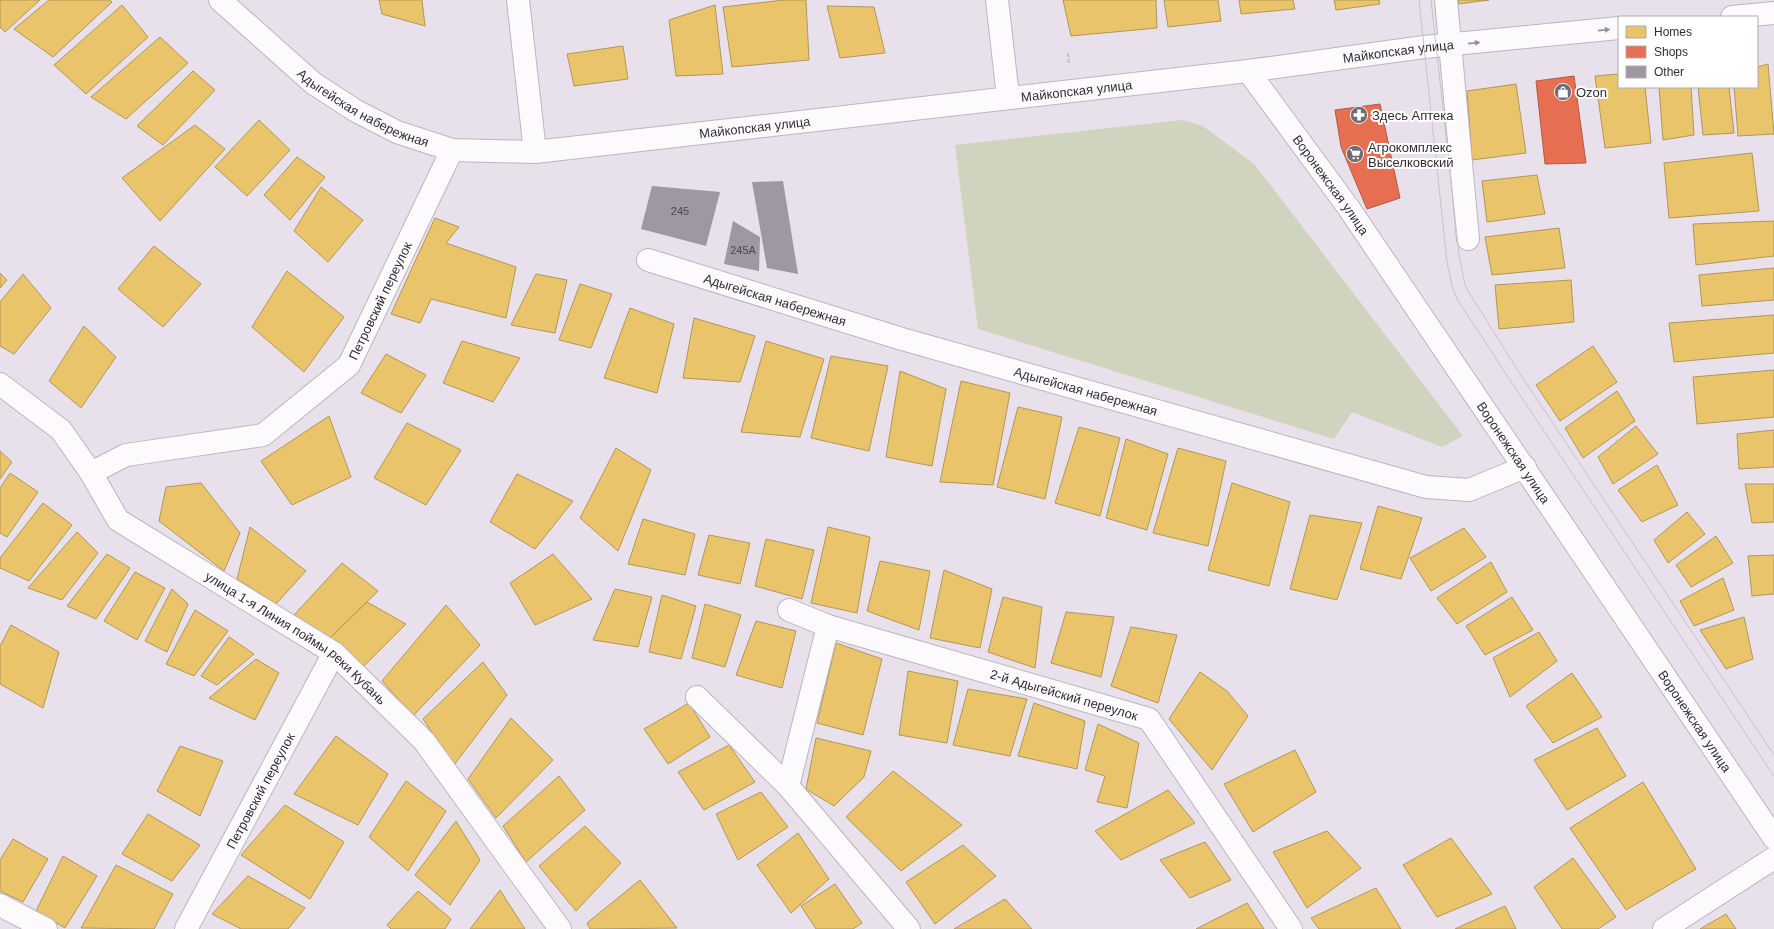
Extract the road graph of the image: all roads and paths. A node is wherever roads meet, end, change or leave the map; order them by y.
1 (220, 0) edge
2 (518, 0) edge
3 (996, 0) edge
4 (1446, 0) edge
5 (1774, 13) edge
6 (1742, 16) edge
7 (1618, 28) edge
8 (1443, 46) junction
9 (1248, 71) junction
10 (1008, 97) junction
11 (452, 150) junction
12 (534, 152) junction
13 (1468, 239) dead end
14 (648, 260) dead end
15 (0, 384) edge
16 (1525, 467) junction
17 (91, 473) junction
18 (789, 610) dead end
19 (828, 626) junction
20 (334, 653) junction
21 (697, 697) dead end
22 (788, 786) junction
23 (1774, 838) edge
24 (1774, 858) edge
25 (0, 905) edge
26 (46, 929) edge
27 (186, 929) edge
28 (560, 929) edge
29 (909, 929) edge
30 (1291, 929) edge
31 (1664, 929) edge

1 - 11 street, Адыгейская набережная
2 - 12 street
3 - 10 street
4 - 8 street
5 - 6 street
8 -> 7 street, Майкопская улица
8 - 9 street, Майкопская улица
8 - 13 street
9 - 10 street, Майкопская улица
9 - 16 street, Воронежская улица
10 - 12 street, Майкопская улица
11 - 12 street, Адыгейская набережная
11 - 17 street, Петровский переулок
14 - 16 street, Адыгейская набережная
15 - 17 street, улица 1-я Линия поймы реки Кубань
16 - 23 street, Воронежская улица
17 - 20 street, улица 1-я Линия поймы реки Кубань
18 - 19 street, 2-й Адыгейский переулок
19 - 22 street
19 - 30 street, 2-й Адыгейский переулок
20 - 27 street, Петровский переулок
20 - 28 street, улица 1-я Линия поймы реки Кубань
21 - 22 street
22 - 29 street
24 - 31 street
25 - 26 street

